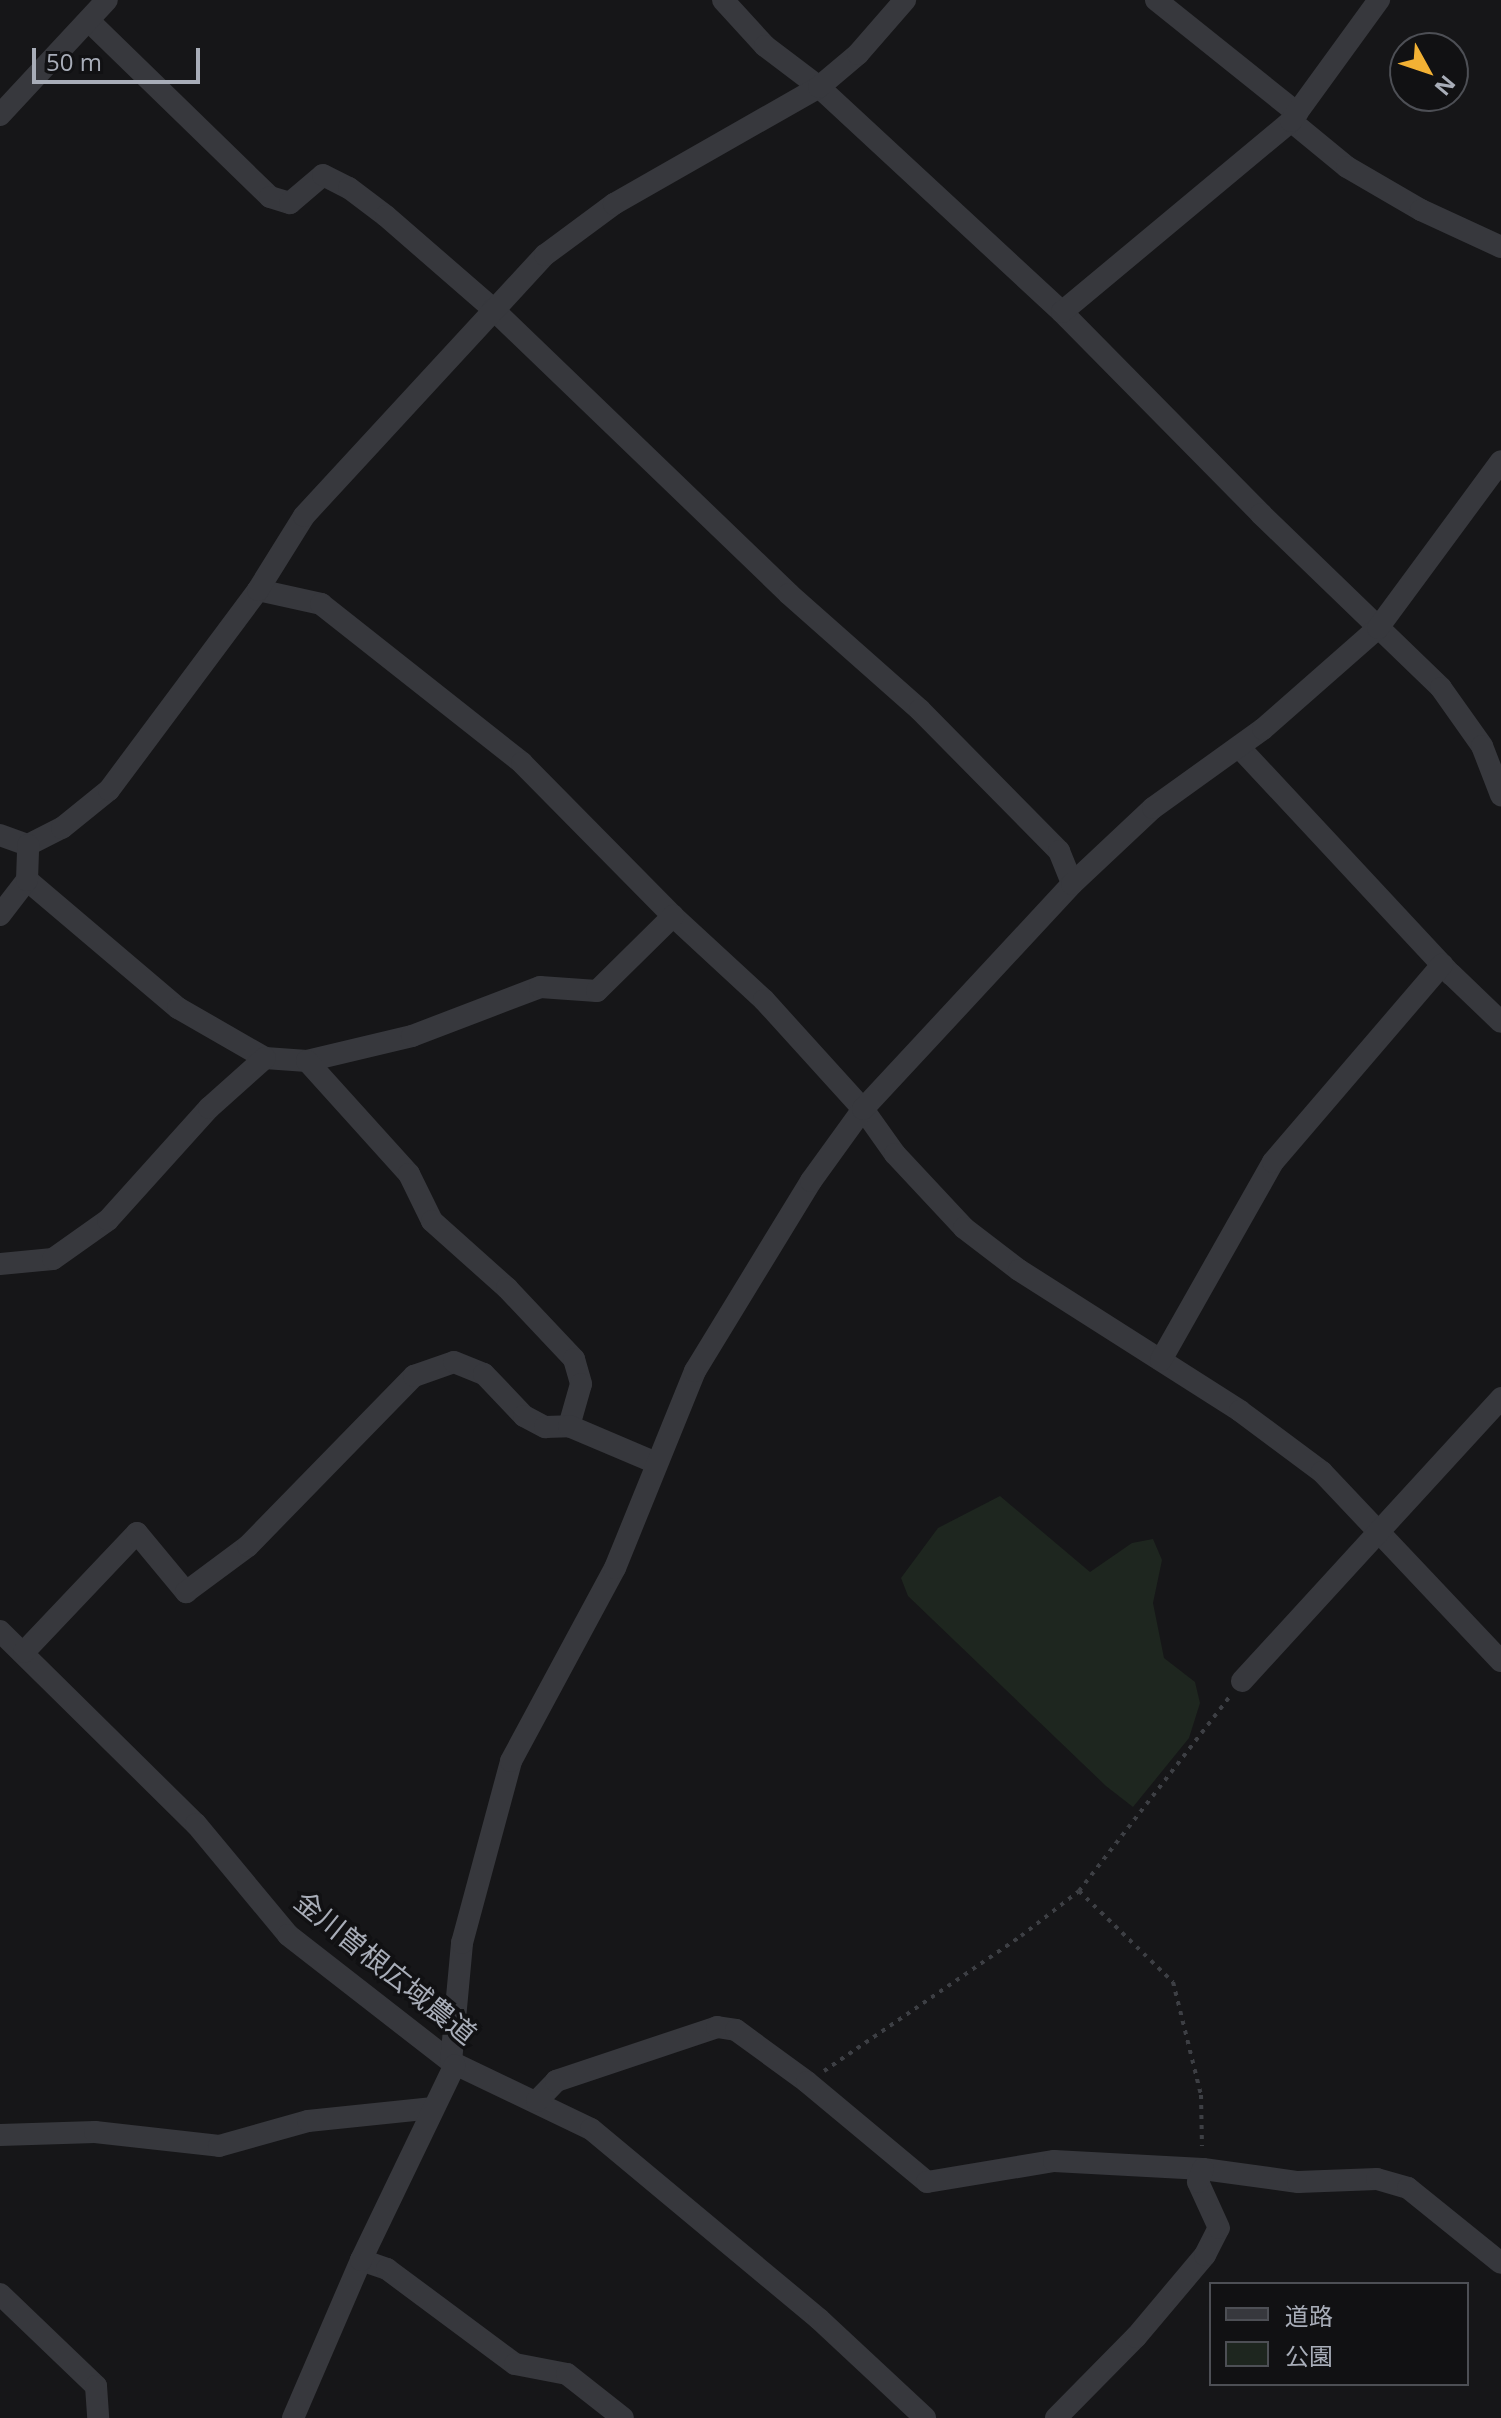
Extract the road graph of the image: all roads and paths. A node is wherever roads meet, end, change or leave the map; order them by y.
1 (107, 0) edge
2 (723, 0) edge
3 (905, 0) edge
4 (1156, 0) edge
5 (1379, 0) edge
6 (90, 22) junction
7 (819, 87) junction
8 (0, 115) edge
9 (1294, 117) junction
10 (1501, 247) edge
11 (493, 309) junction
12 (1062, 312) junction
13 (1501, 461) edge
14 (258, 590) junction
15 (1378, 628) junction
16 (1239, 747) junction
17 (1501, 795) edge
18 (0, 835) edge
19 (28, 845) junction
20 (27, 880) junction
21 (1072, 884) junction
22 (0, 915) edge
23 (673, 916) junction
24 (1442, 965) junction
25 (1501, 1022) edge
26 (265, 1058) junction
27 (307, 1061) junction
28 (863, 1109) junction
29 (0, 1264) edge
30 (1161, 1360) junction
31 (1501, 1398) edge
32 (569, 1426) junction
33 (656, 1463) junction
34 (1380, 1529) junction
35 (0, 1631) edge
36 (24, 1652) junction
37 (1501, 1661) edge
38 (1242, 1681) joint
39 (1079, 1891) junction
40 (453, 2064) junction
41 (807, 2082) junction
42 (537, 2101) junction
43 (433, 2108) junction
44 (0, 2135) edge
45 (1203, 2169) junction
46 (361, 2260) junction
47 (1501, 2263) edge
48 (0, 2294) edge
49 (98, 2418) edge
50 (293, 2418) edge
51 (623, 2418) edge
52 (925, 2418) edge
53 (1056, 2418) edge

1 - 6 street
2 - 7 street
3 - 7 street
4 - 9 street
5 - 9 street
6 - 8 street
6 - 11 street
7 - 11 street
7 - 12 street
9 - 10 street
9 - 12 street
11 - 14 street
11 - 21 street
12 - 15 street
13 - 15 street
14 - 19 street
14 - 23 street
15 - 16 street
15 - 17 street
16 - 21 street
16 - 24 street
18 - 19 street
19 - 20 street
20 - 22 street
20 - 26 street
21 - 28 street
23 - 27 street
23 - 28 street
24 - 25 street
24 - 30 street
26 - 27 street
26 - 29 street
27 - 32 street
28 - 30 street
28 - 33 street
30 - 34 street
31 - 34 street
32 - 33 street
32 - 36 street
33 - 40 street
34 - 37 street
34 - 38 street
35 - 36 street, 金川曽根広域農道
36 - 40 street, 金川曽根広域農道
38 - 39 path
39 - 41 path
39 - 45 path
40 - 42 street, 金川曽根広域農道
40 - 43 street
41 - 42 street
41 - 45 street
42 - 52 street, 金川曽根広域農道
43 - 44 street
43 - 46 street
45 - 47 street
45 - 53 street
46 - 50 street
46 - 51 street
48 - 49 street

